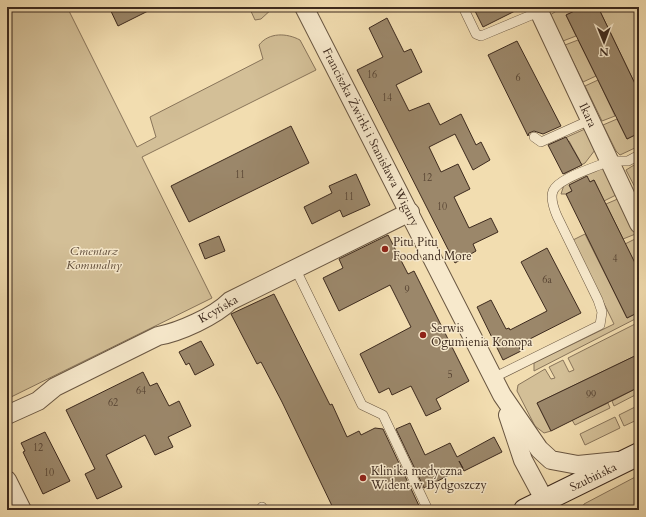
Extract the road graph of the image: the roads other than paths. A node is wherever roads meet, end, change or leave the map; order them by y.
1 (304, 7) edge
2 (463, 7) edge
3 (540, 9) edge
4 (590, 120) junction
5 (534, 137) dead end
6 (639, 155) edge
7 (605, 163) junction
8 (410, 212) junction
9 (639, 224) edge
10 (296, 268) junction
11 (493, 378) junction
12 (502, 395) junction
13 (7, 415) edge
14 (634, 457) edge
15 (7, 480) edge
16 (545, 501) junction
17 (22, 510) edge
18 (428, 510) edge
19 (525, 510) edge

1 - 8 street, Franciszka Żwirki i Stanisława Wigury
2 - 3 lane
3 - 4 street, Ikara
4 - 5 lane
4 - 7 street, Ikara
6 - 7 lane
7 - 9 street, Ikara
7 - 11 lane
8 - 10 street, Kcyńska
8 - 11 street, Franciszka Żwirki i Stanisława Wigury
10 - 13 street, Kcyńska
10 - 18 lane
11 - 12 street, Franciszka Żwirki i Stanisława Wigury
12 - 14 street, Franciszka Żwirki i Stanisława Wigury
12 - 16 street, Franciszka Żwirki i Stanisława Wigury
14 - 16 main road, Szubińska
15 - 17 street
16 - 19 main road, Szubińska

